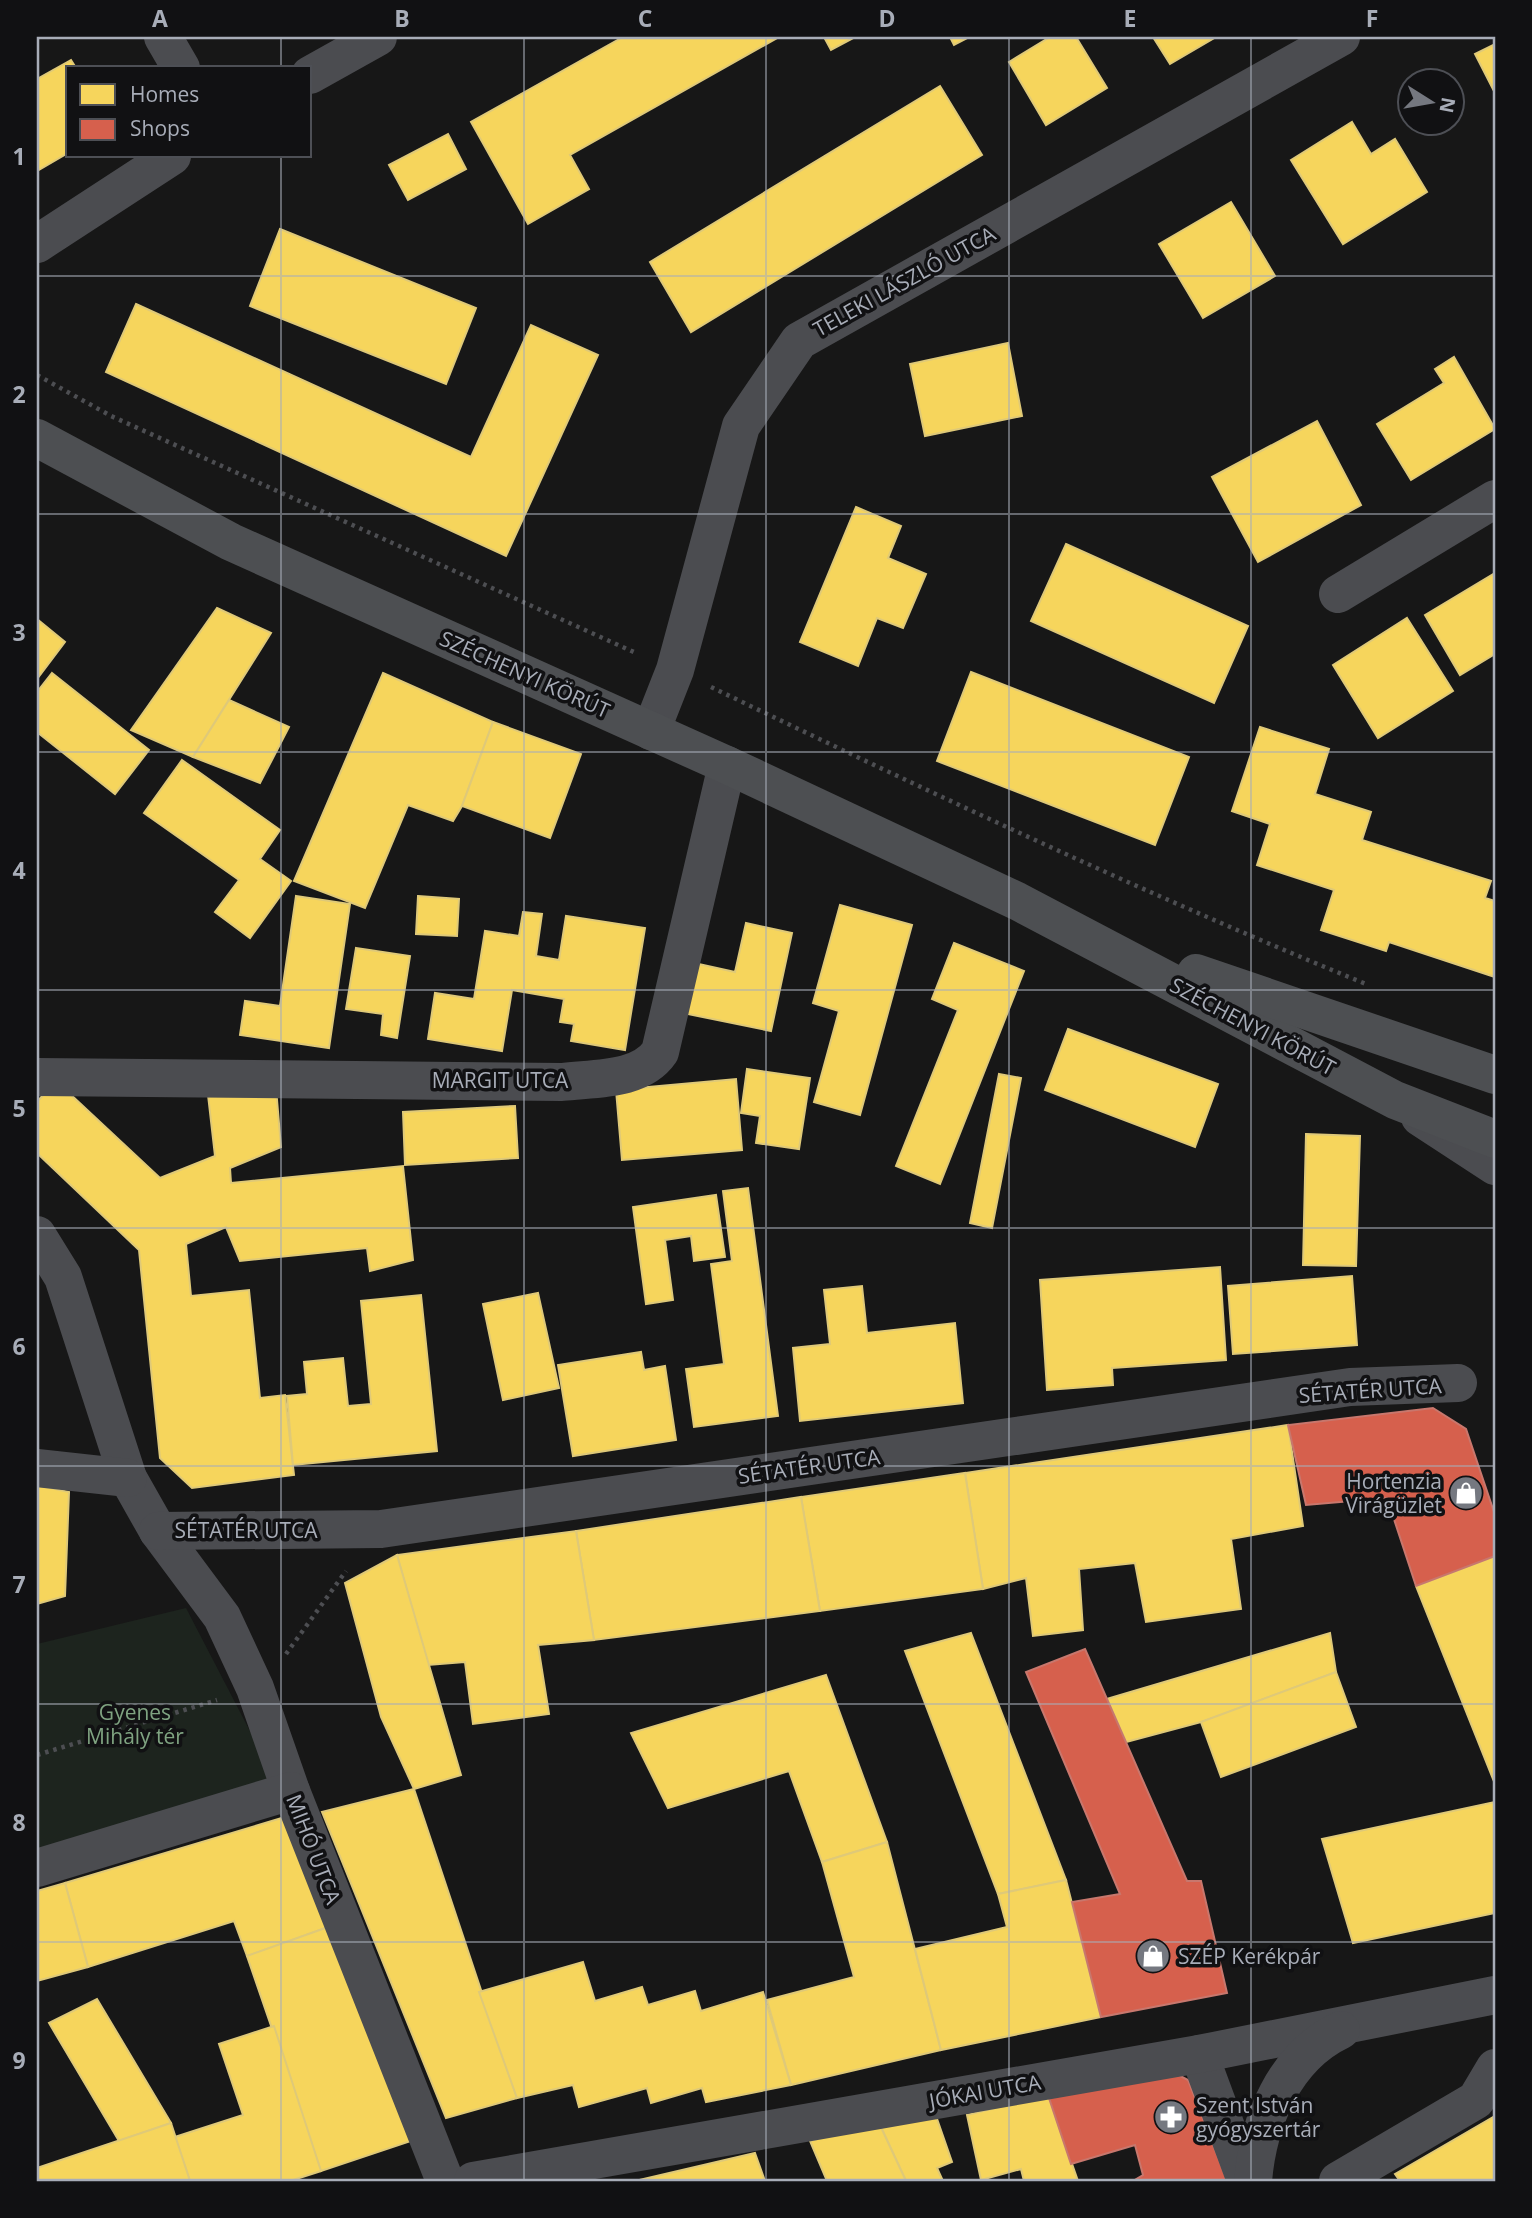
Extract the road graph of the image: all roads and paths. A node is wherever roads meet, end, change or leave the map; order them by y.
1 (163, 37) edge
2 (378, 37) edge
3 (1340, 37) edge
4 (180, 66) edge
5 (312, 74) edge
6 (169, 158) edge
7 (37, 244) edge
8 (37, 375) edge
9 (37, 438) edge
10 (1495, 499) edge
11 (1338, 594) dead end
12 (675, 670) junction
13 (650, 731) junction
14 (727, 765) junction
15 (1017, 901) junction
16 (1376, 988) dead end
17 (1495, 1075) edge
18 (37, 1077) edge
19 (1395, 1100) junction
20 (1495, 1139) edge
21 (1495, 1166) edge
22 (37, 1235) edge
23 (1458, 1383) dead end
24 (37, 1468) edge
25 (128, 1478) junction
26 (381, 1529) junction
27 (158, 1531) junction
28 (255, 1688) junction
29 (37, 1755) edge
30 (291, 1791) junction
31 (37, 1868) edge
32 (1495, 1995) edge
33 (1357, 2022) junction
34 (1199, 2054) junction
35 (1495, 2068) edge
36 (445, 2181) edge
37 (473, 2181) edge
38 (1246, 2181) edge
39 (1253, 2181) edge
40 (1338, 2181) edge

1 - 4 street
2 - 5 street
3 - 12 street, TELEKI LÁSZLÓ UTCA
6 - 7 street
8 - 12 path
9 - 13 main road, SZÉCHENYI KÖRÚT
10 - 11 street
12 - 13 street, TELEKI LÁSZLÓ UTCA
12 - 16 path
13 - 14 main road, SZÉCHENYI KÖRÚT
14 - 15 main road, SZÉCHENYI KÖRÚT
14 - 18 street, MARGIT UTCA
15 - 17 main road, SZÉCHENYI KÖRÚT
15 - 19 main road, SZÉCHENYI KÖRÚT
19 - 20 main road, SZÉCHENYI KÖRÚT
19 - 21 street
22 - 25 street, MIHÓ UTCA
23 - 26 street, SÉTATÉR UTCA
24 - 25 street
25 - 27 street, MIHÓ UTCA
26 - 27 street, SÉTATÉR UTCA
26 - 28 path
27 - 28 street, MIHÓ UTCA
28 - 29 path
28 - 30 street, MIHÓ UTCA
30 - 31 street
30 - 36 street, MIHÓ UTCA
32 - 33 street, JÓKAI UTCA
33 - 34 street, JÓKAI UTCA
33 - 39 street
34 - 37 street, JÓKAI UTCA
34 - 38 street
35 - 40 street

